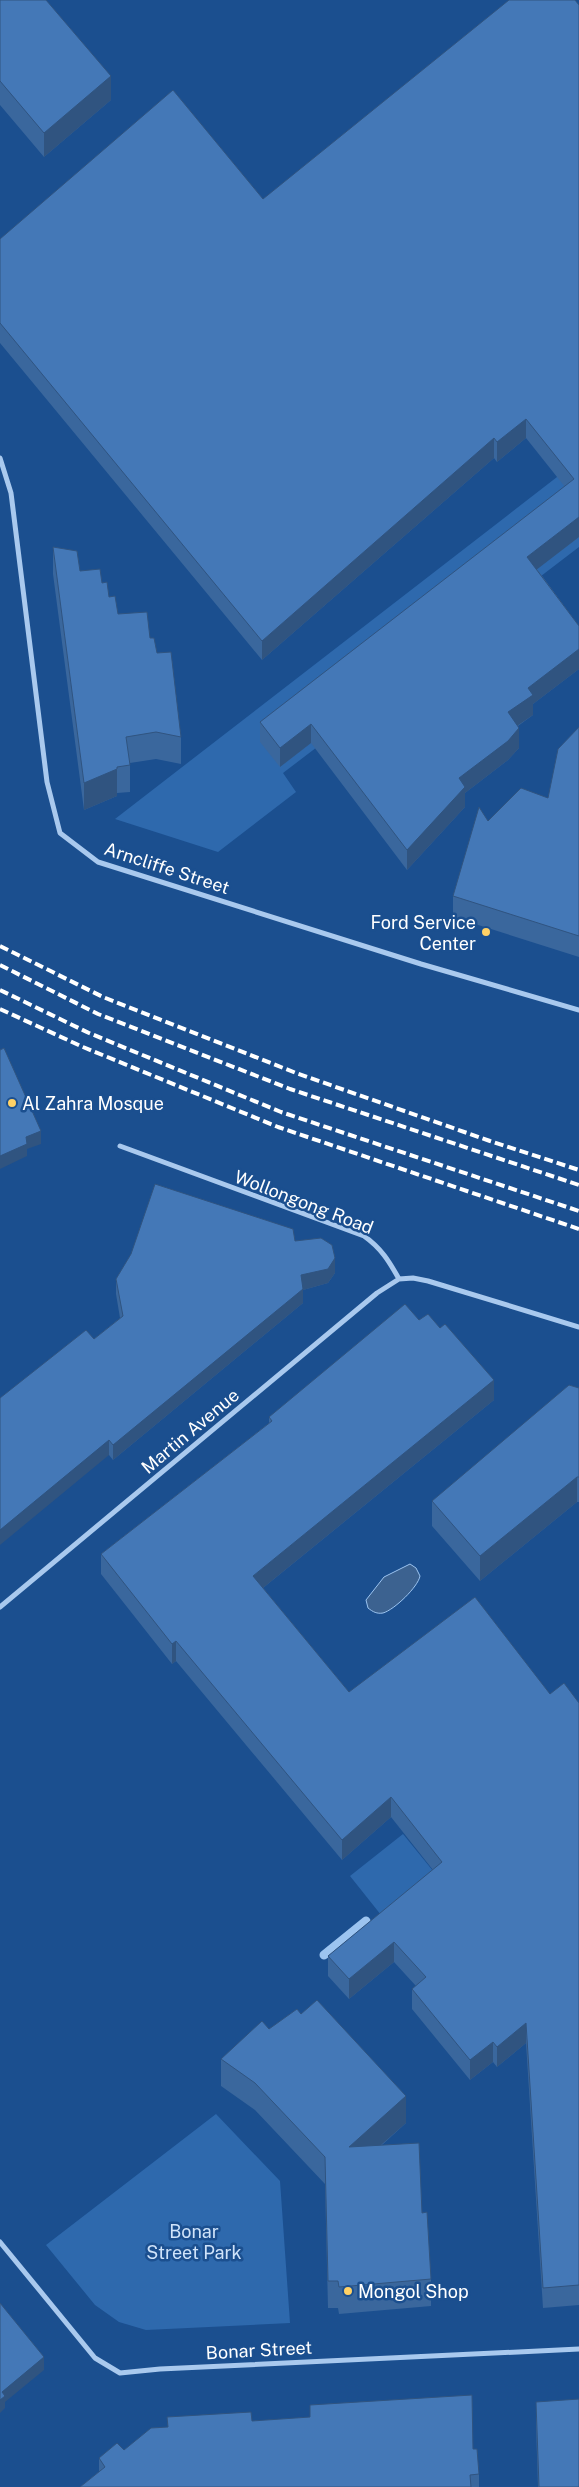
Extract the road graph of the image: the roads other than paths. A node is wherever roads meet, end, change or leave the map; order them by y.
1 (0, 458) edge
2 (579, 1010) edge
3 (120, 1146) dead end
4 (399, 1279) junction
5 (579, 1327) edge
6 (0, 1607) edge
7 (0, 2242) edge
8 (579, 2349) edge

1 - 2 street, Arncliffe Street
3 - 4 street, Wollongong Road
4 - 5 street
4 - 6 street, Martin Avenue
7 - 8 street, Bonar Street

